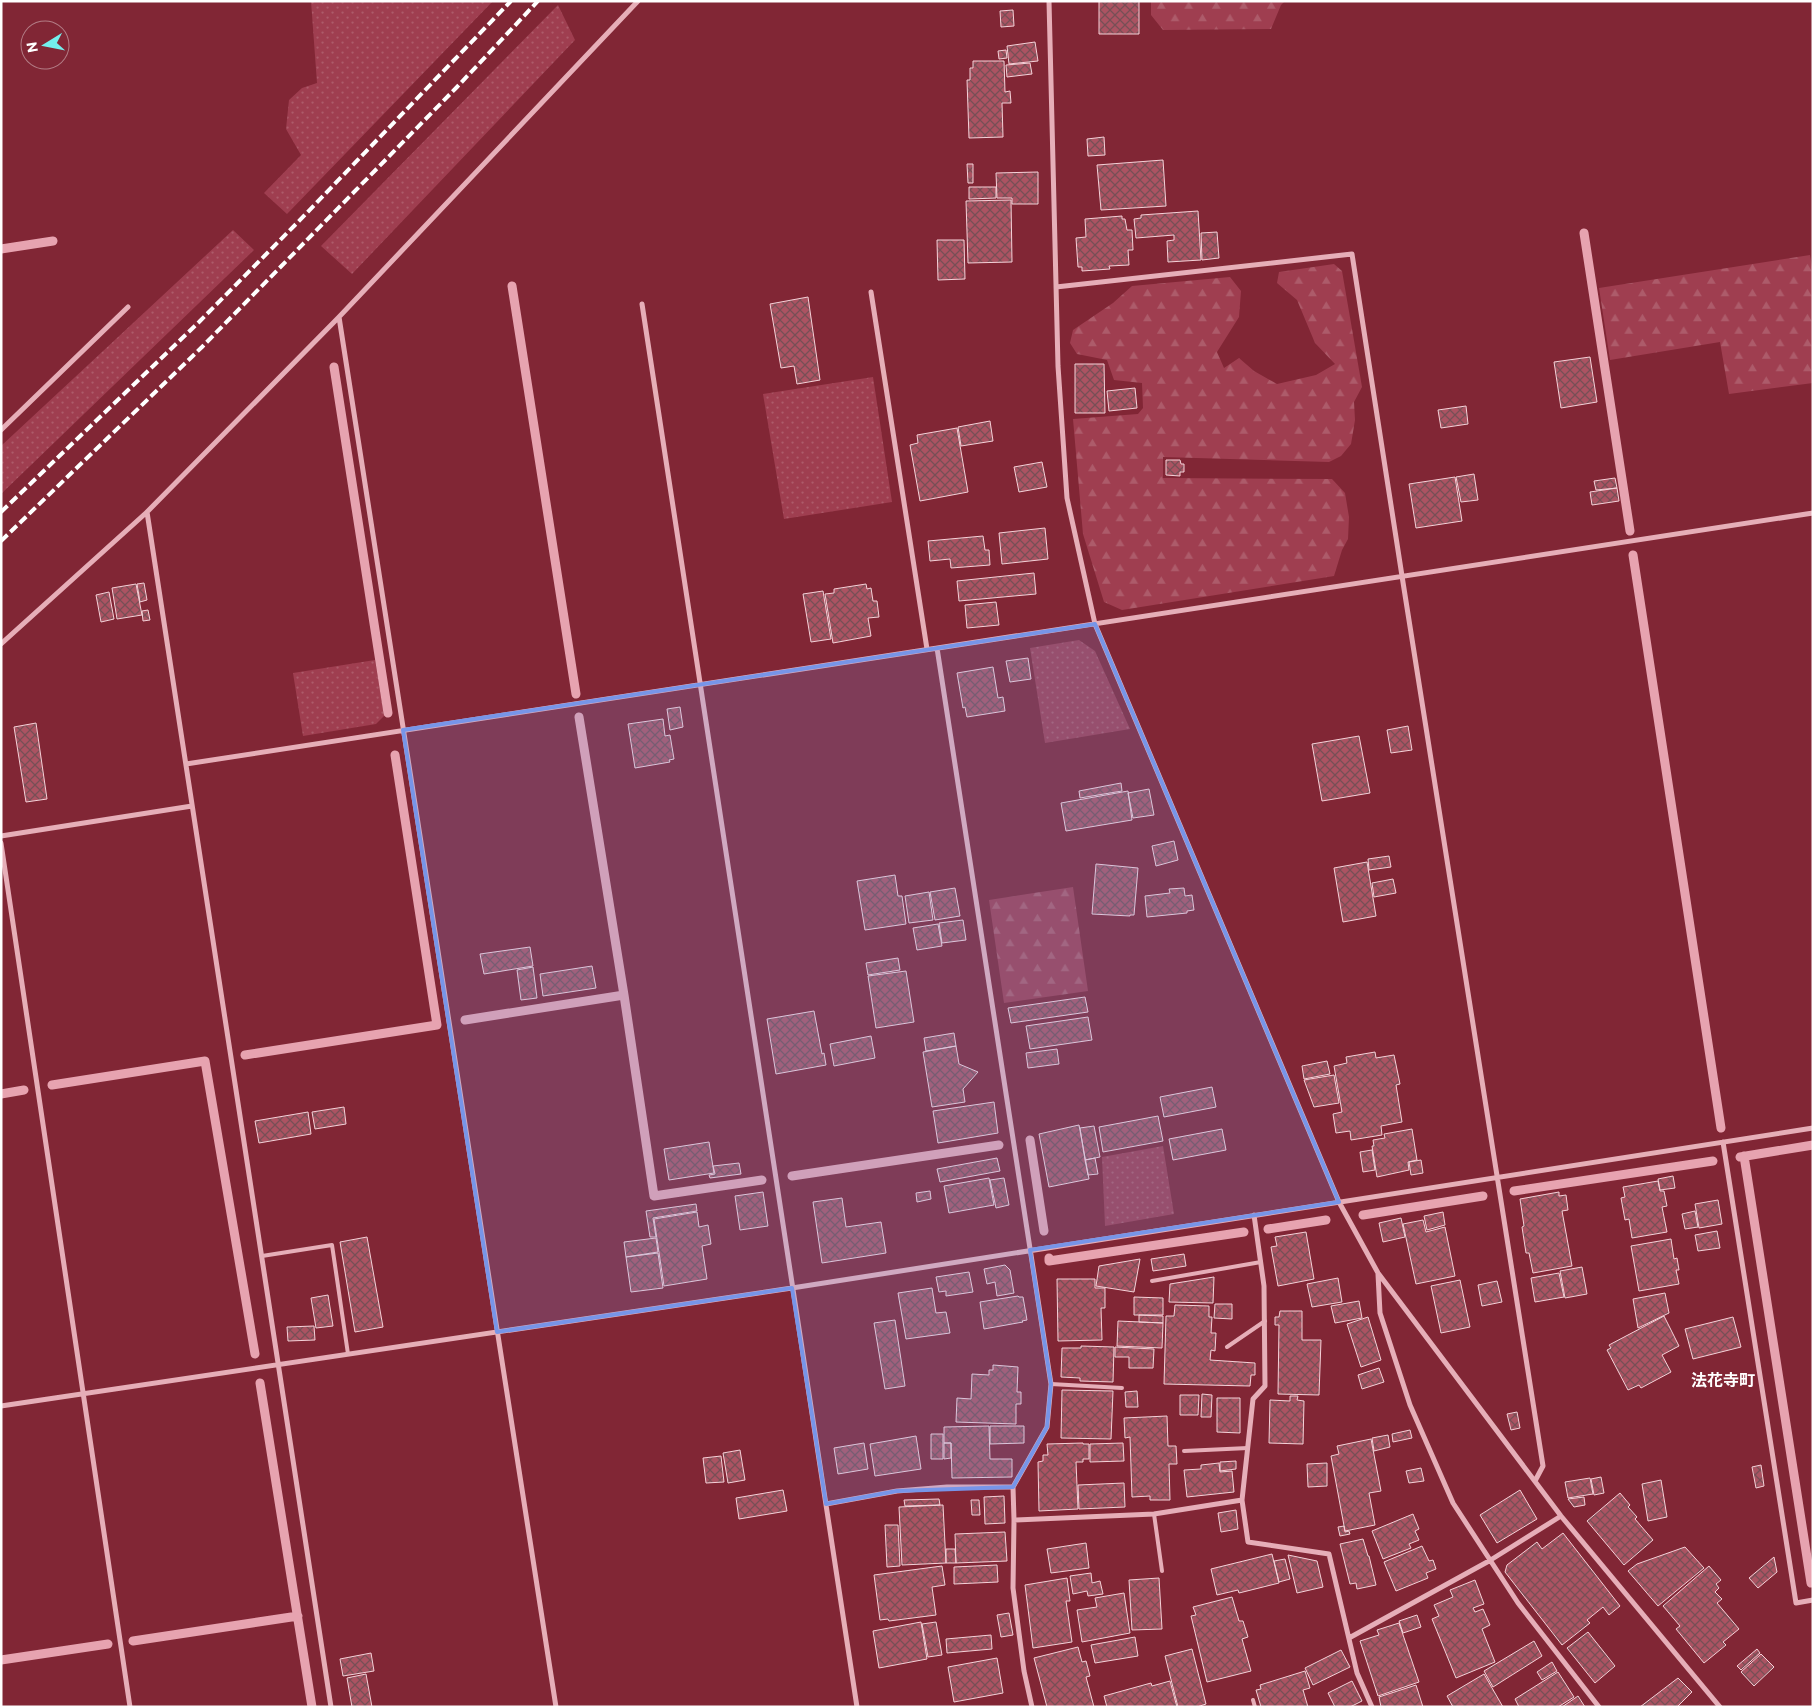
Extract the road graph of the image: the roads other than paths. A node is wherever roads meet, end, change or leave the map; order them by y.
1 (638, 1) edge
2 (1049, 1) edge
3 (1056, 287) junction
4 (871, 292) dead end
5 (642, 304) dead end
6 (128, 307) dead end
7 (339, 317) junction
8 (1, 430) edge
9 (147, 512) junction
10 (1813, 513) edge
11 (1402, 576) junction
12 (1095, 624) junction
13 (1, 644) edge
14 (937, 648) junction
15 (927, 649) junction
16 (700, 684) junction
17 (403, 730) junction
18 (186, 764) junction
19 (192, 806) junction
20 (1, 836) edge
21 (1, 843) edge
22 (1813, 1128) edge
23 (1723, 1142) junction
24 (1497, 1177) junction
25 (1339, 1202) junction
26 (1254, 1215) junction
27 (1030, 1250) junction
28 (262, 1256) junction
29 (1261, 1262) junction
30 (1378, 1273) junction
31 (1152, 1281) dead end
32 (792, 1288) junction
33 (1265, 1321) junction
34 (497, 1332) junction
35 (1227, 1347) dead end
36 (348, 1354) junction
37 (279, 1365) junction
38 (1051, 1384) junction
39 (1122, 1388) dead end
40 (83, 1394) junction
41 (1, 1406) edge
42 (1248, 1448) junction
43 (1184, 1451) dead end
44 (1535, 1481) junction
45 (1013, 1487) junction
46 (1242, 1500) junction
47 (826, 1504) junction
48 (1154, 1514) junction
49 (1561, 1516) junction
50 (1014, 1520) junction
51 (1489, 1561) junction
52 (1162, 1571) dead end
53 (1813, 1600) edge
54 (1349, 1638) junction
55 (1253, 1700) dead end
56 (130, 1707) edge
57 (331, 1707) edge
58 (556, 1707) edge
59 (857, 1707) edge
60 (1032, 1707) edge
61 (1254, 1707) edge
62 (1372, 1707) edge
63 (1599, 1707) edge
64 (1720, 1707) edge

1 - 7 street
2 - 3 street
3 - 11 street
3 - 12 street
4 - 15 street
5 - 16 street
6 - 8 street
7 - 9 street
7 - 17 street
9 - 13 street
9 - 18 street
10 - 11 street
11 - 12 street
11 - 24 street
12 - 14 street
12 - 25 street
14 - 15 street
14 - 27 street
15 - 16 street
16 - 17 street
16 - 32 street
17 - 18 street
17 - 34 street
18 - 19 street
19 - 20 street
19 - 28 street
21 - 40 street
22 - 23 street
23 - 24 street
23 - 53 street
24 - 25 street
24 - 44 street
25 - 26 street
25 - 30 street
26 - 27 street
26 - 29 street
27 - 32 street
27 - 38 street
28 - 36 lane
28 - 37 street
29 - 31 lane
29 - 33 street
30 - 44 street
30 - 51 street
32 - 34 street
32 - 47 street
33 - 35 lane
33 - 42 street
34 - 36 street
34 - 58 street
36 - 37 street
37 - 40 street
37 - 57 street
38 - 39 lane
38 - 45 street
40 - 41 street
40 - 56 street
42 - 43 lane
42 - 46 street
44 - 49 street
45 - 47 street
45 - 50 street
46 - 48 street
46 - 54 street
47 - 59 street
48 - 50 street
48 - 52 lane
49 - 51 street
49 - 64 street
50 - 60 street
51 - 54 street
51 - 63 street
54 - 62 street
55 - 61 lane

